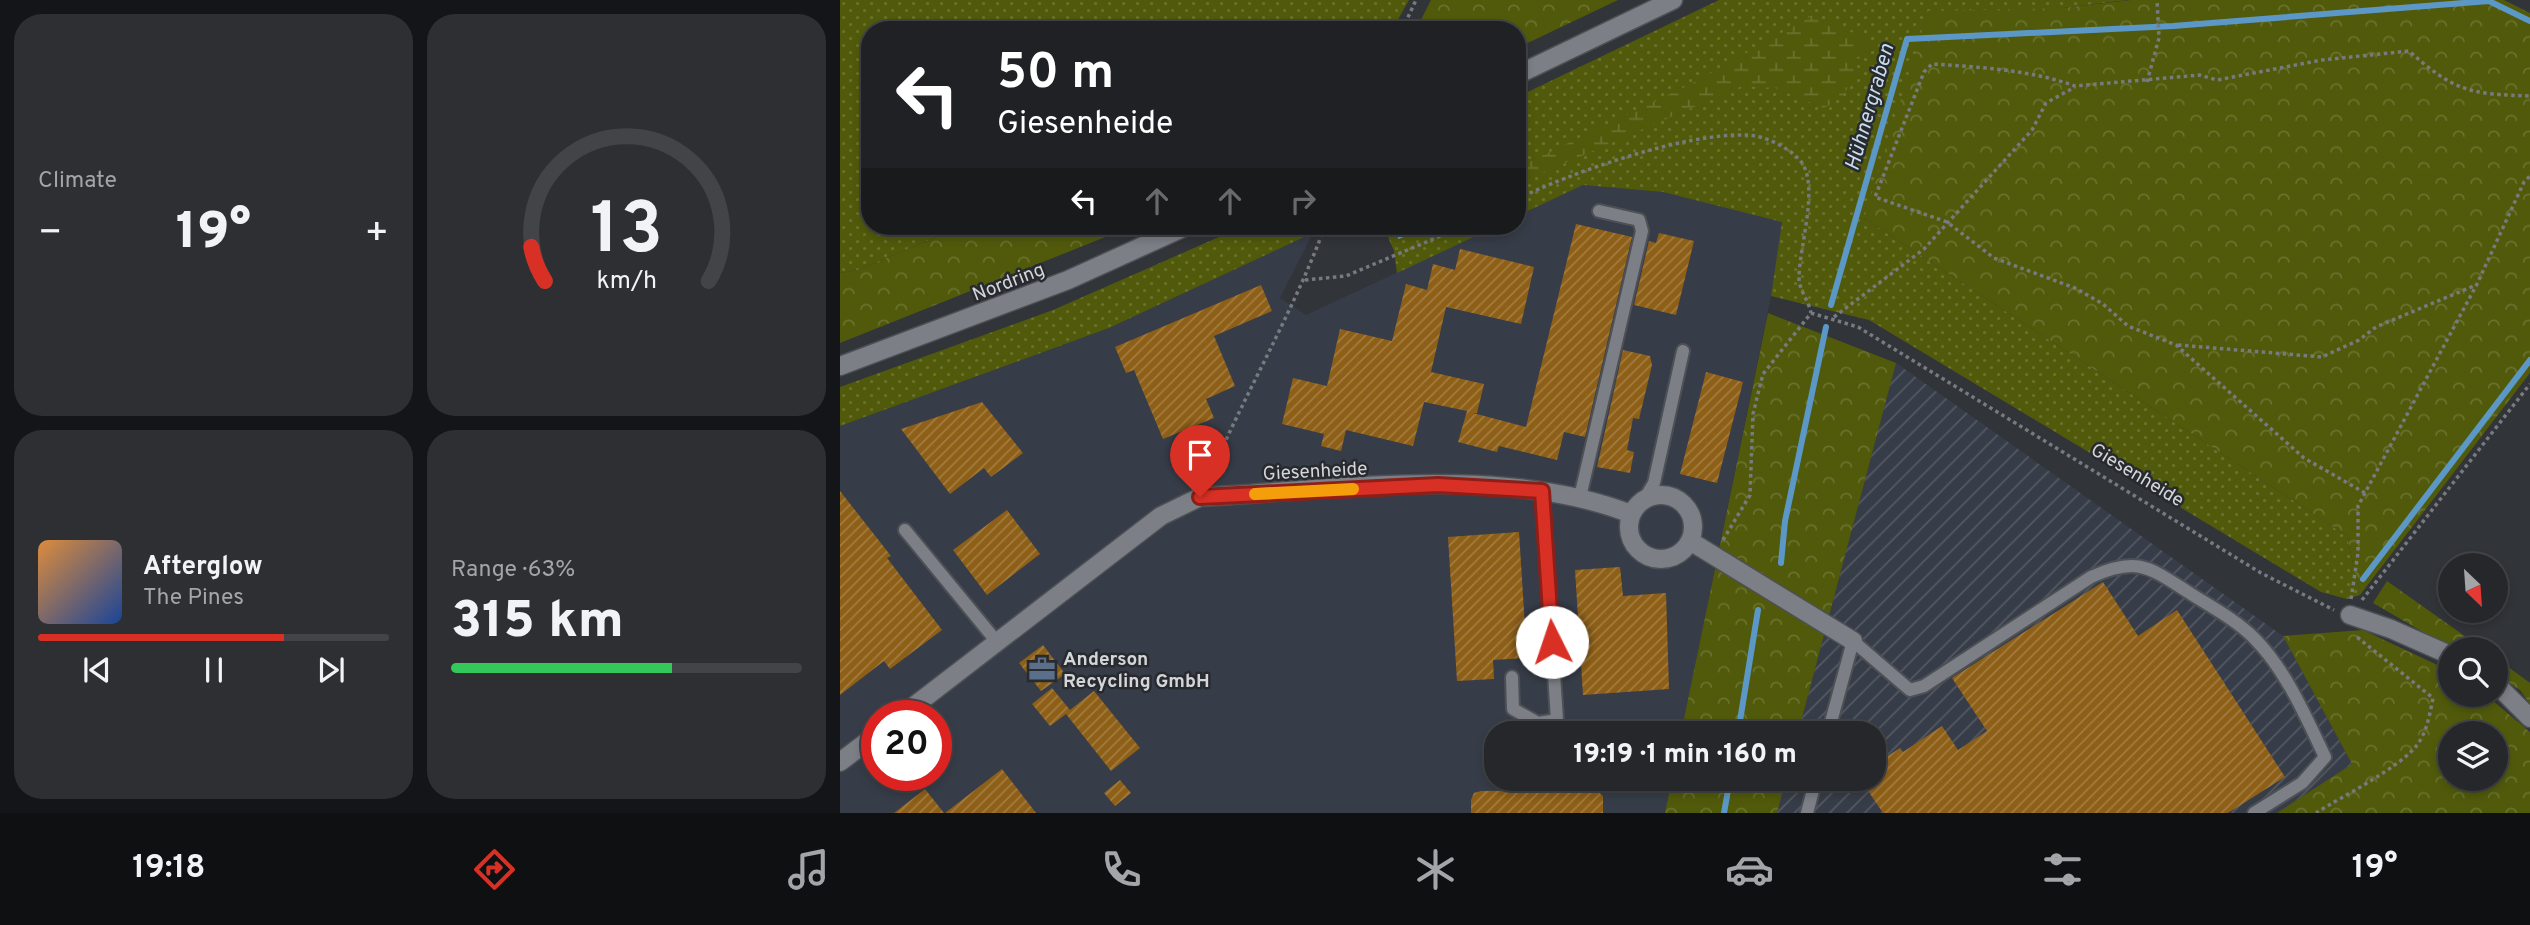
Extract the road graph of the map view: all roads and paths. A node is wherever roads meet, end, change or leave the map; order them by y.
1 (1416, 0) edge
2 (1673, 0) edge
3 (2157, 0) edge
4 (1406, 21) edge
5 (1526, 71) edge
6 (2147, 82) junction
7 (2075, 86) junction
8 (2530, 96) edge
9 (2530, 176) edge
10 (1526, 197) edge
11 (1599, 211) dead end
12 (1947, 222) junction
13 (1167, 235) edge
14 (1322, 235) edge
15 (1443, 235) edge
16 (1305, 280) junction
17 (2477, 284) junction
18 (1811, 313) junction
19 (1834, 317) junction
20 (2176, 345) junction
21 (1683, 351) dead end
22 (840, 366) edge
23 (2530, 384) edge
24 (1542, 491) junction
25 (2365, 493) junction
26 (1200, 497) junction
27 (1580, 497) junction
28 (1645, 498) junction
29 (1631, 514) junction
30 (905, 530) dead end
31 (1690, 541) junction
32 (1714, 553) junction
33 (2350, 615) junction
34 (1853, 641) junction
35 (997, 642) junction
36 (2438, 650) edge
37 (1512, 677) dead end
38 (2508, 696) edge
39 (922, 700) edge
40 (2530, 718) edge
41 (1831, 721) edge
42 (861, 746) edge
43 (840, 762) edge
44 (1813, 791) edge
45 (1807, 813) edge
46 (2254, 813) edge
47 (2316, 813) edge

1 - 4 path
2 - 5 street
3 - 6 path
6 - 7 path
6 - 8 path
7 - 12 path
7 - 12 path
9 - 17 path
10 - 18 path
11 - 27 lane
12 - 19 path
12 - 20 path
13 - 22 street, Nordring
14 - 16 path
15 - 16 path
16 - 26 path
17 - 20 path
17 - 25 path
18 - 19 path, Giesenheide
18 - 32 path
19 - 33 path, Giesenheide
20 - 25 path
21 - 28 lane
23 - 33 path
24 - 26 street, Giesenheide
24 - 27 street, Giesenheide
24 - 37 lane
25 - 33 path
26 - 35 street, Giesenheide
27 - 29 street, Giesenheide
28 - 29 street
28 - 31 street
29 - 31 street
30 - 35 lane
31 - 32 street
32 - 34 street
33 - 36 street
33 - 47 path
34 - 41 lane
34 - 46 lane
35 - 39 street, Giesenheide
38 - 40 street
42 - 43 street
44 - 45 lane

